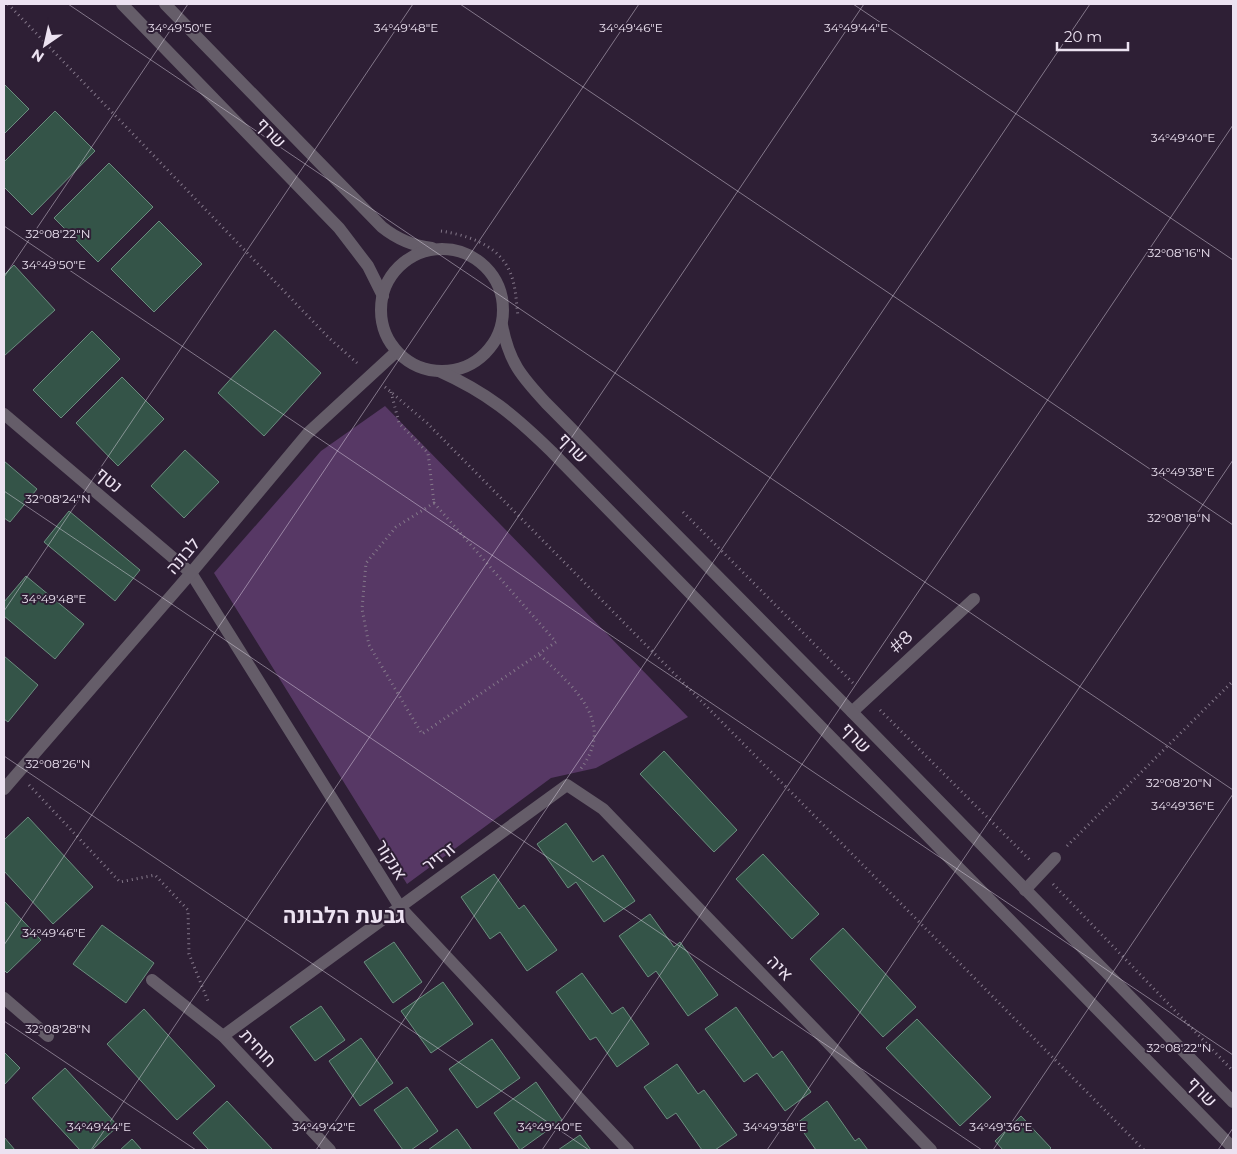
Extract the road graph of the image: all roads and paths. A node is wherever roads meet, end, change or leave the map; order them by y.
1 (8, 4) edge
2 (122, 4) edge
3 (164, 4) edge
4 (432, 231) dead end
5 (445, 249) junction
6 (383, 296) junction
7 (502, 326) junction
8 (519, 326) dead end
9 (396, 352) junction
10 (439, 371) junction
11 (370, 374) junction
12 (391, 392) junction
13 (4, 414) edge
14 (434, 503) junction
15 (679, 508) dead end
16 (191, 574) junction
17 (974, 599) dead end
18 (540, 655) junction
19 (1233, 681) edge
20 (867, 697) junction
21 (852, 712) junction
22 (18, 773) junction
23 (567, 785) junction
24 (4, 789) edge
25 (1055, 858) joint
26 (1042, 872) junction
27 (1025, 890) junction
28 (400, 908) junction
29 (152, 980) dead end
30 (4, 998) edge
31 (48, 1036) dead end
32 (223, 1036) junction
33 (1233, 1071) edge
34 (1233, 1102) edge
35 (1233, 1148) edge
36 (330, 1150) edge
37 (628, 1150) edge
38 (931, 1150) edge
39 (1144, 1150) edge

1 - 11 path
2 - 6 street, שרף
3 - 5 street, שרף
4 - 8 path
5 - 6 street
5 - 7 street
6 - 9 street
7 - 10 street
7 - 21 street, שרף
9 - 10 street
9 - 11 street, לבונה
10 - 35 street, שרף
11 - 12 path
11 - 16 street, לבונה
12 - 14 path
12 - 39 path
13 - 16 street, נטף
14 - 18 path
14 - 18 path
15 - 20 path
16 - 22 street, לבונה
16 - 28 street, אנקור
17 - 20 street, #8
18 - 23 path
19 - 25 path
20 - 21 street, #8
20 - 26 path
21 - 27 street, שרף
22 - 24 street, לבונה
22 - 32 path
23 - 28 street, זרזיר
23 - 38 street, איה
25 - 26 street
26 - 27 street
26 - 33 path
27 - 34 street, שרף
28 - 32 street, זרזיר
28 - 37 street, אנקור
29 - 32 street, חוחית
30 - 31 street
32 - 36 street, חוחית

